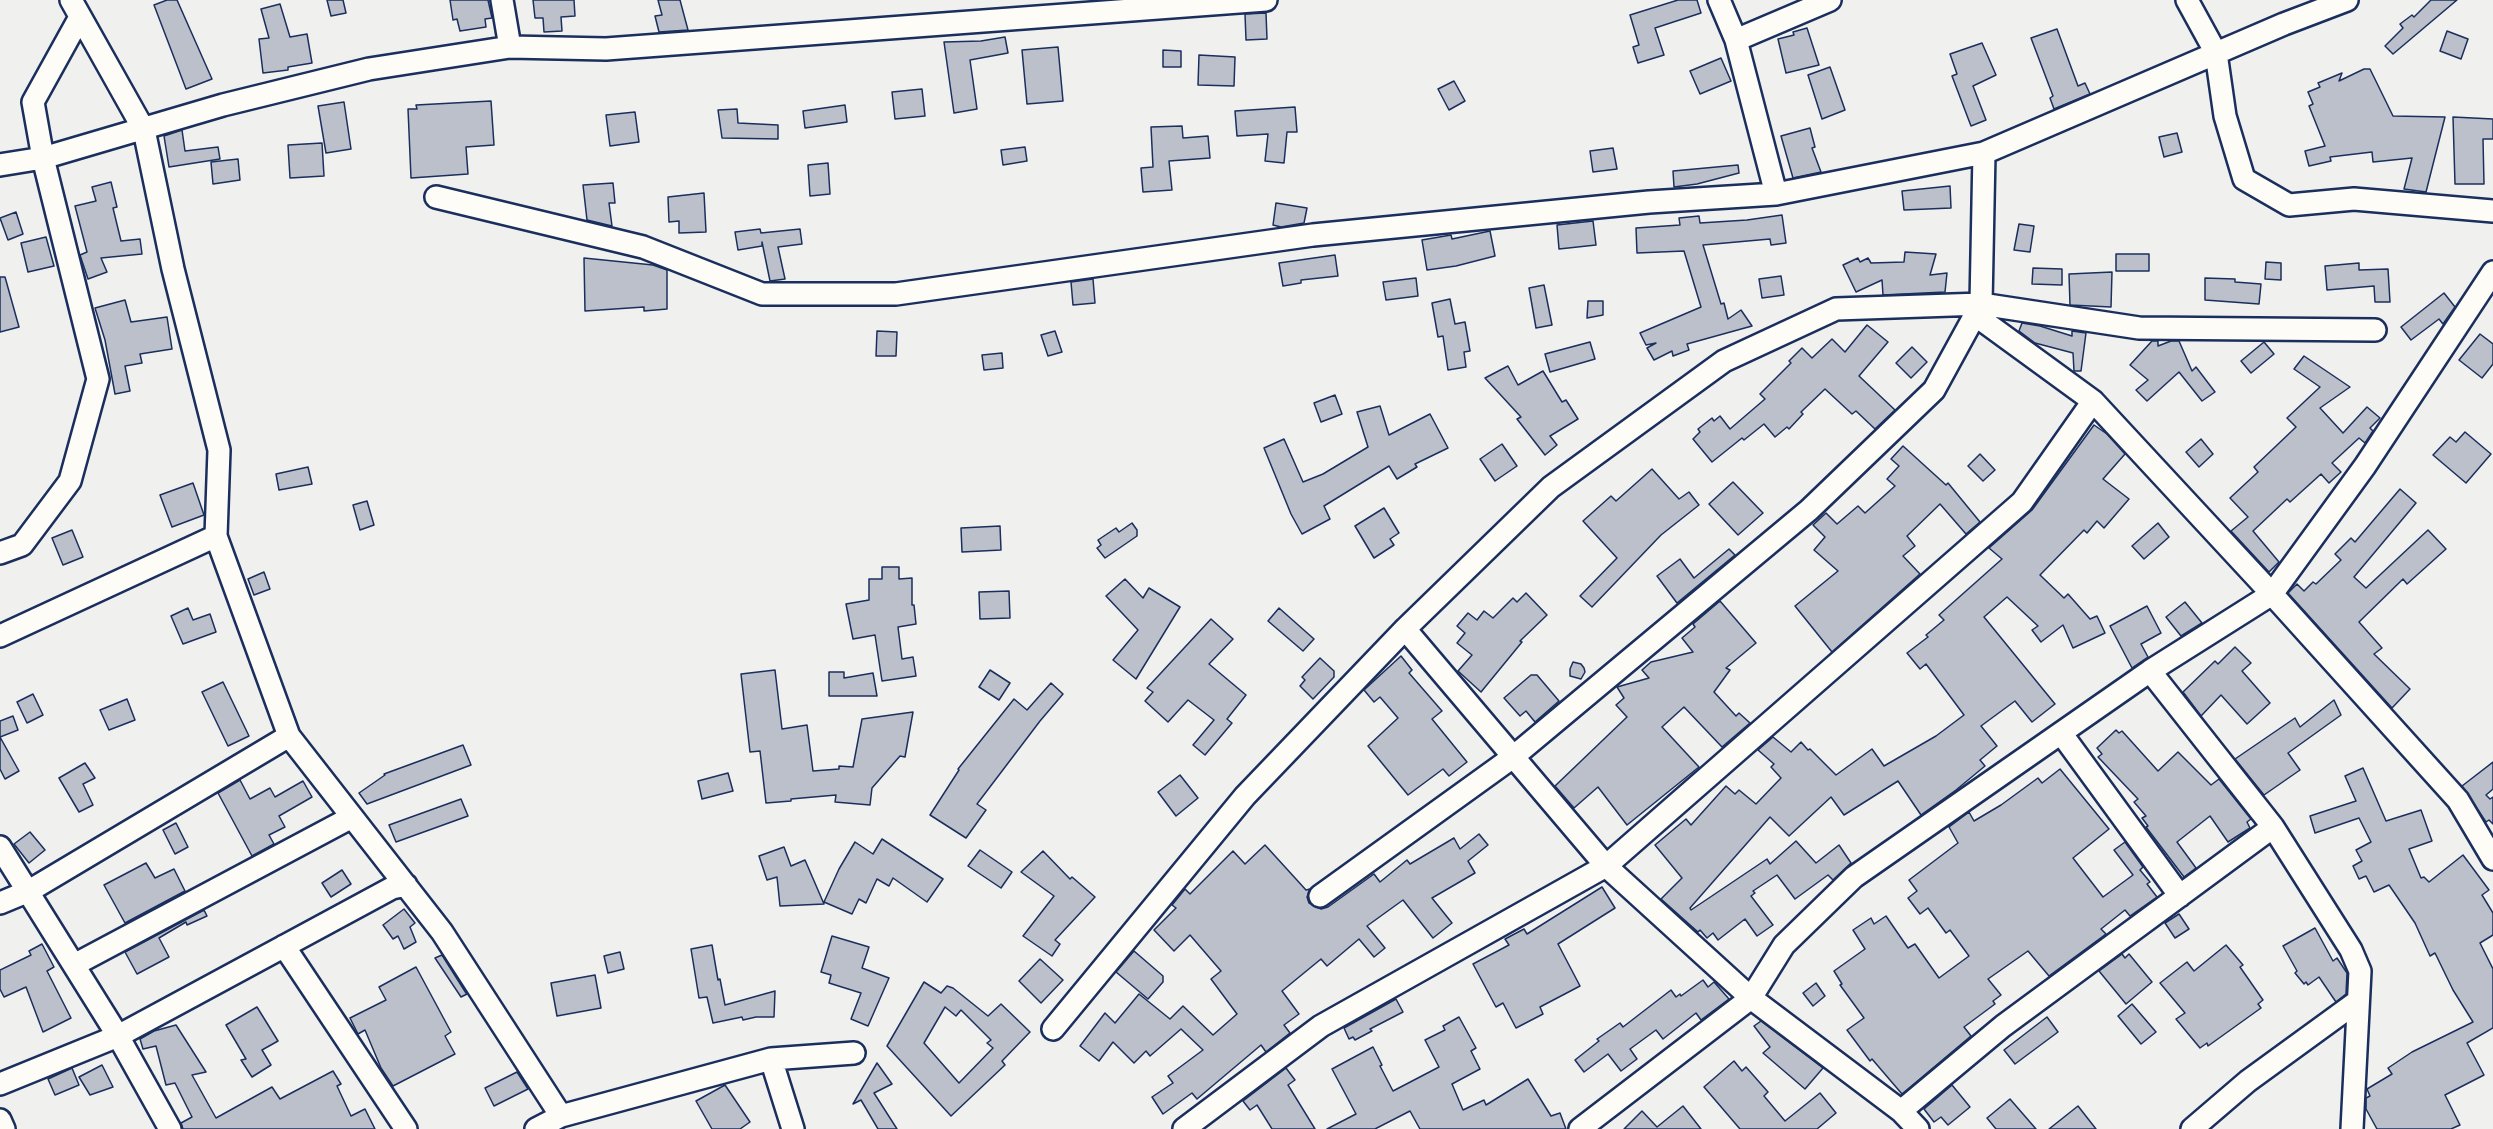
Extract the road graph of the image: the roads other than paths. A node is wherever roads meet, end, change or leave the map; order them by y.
1 (502, 0) edge
2 (1266, 0) edge
3 (1719, 0) edge
4 (1830, 0) edge
5 (2187, 0) edge
6 (2347, 0) edge
7 (76, 8) edge
8 (1736, 40) junction
9 (510, 47) junction
10 (2216, 54) junction
11 (144, 130) junction
12 (1984, 153) junction
13 (43, 158) junction
14 (0, 165) edge
15 (1776, 194) junction
16 (435, 197) dead end
17 (2493, 211) edge
18 (2493, 273) edge
19 (1978, 310) junction
20 (2375, 330) dead end
21 (2093, 400) junction
22 (216, 536) junction
23 (0, 553) edge
24 (2272, 594) junction
25 (1405, 629) junction
26 (0, 636) edge
27 (2150, 671) junction
28 (2061, 733) junction
29 (289, 736) junction
30 (1513, 757) junction
31 (352, 817) junction
32 (2273, 827) junction
33 (0, 847) edge
34 (2493, 859) edge
35 (1606, 866) junction
36 (406, 885) junction
37 (29, 891) junction
38 (1320, 896) dead end
39 (2180, 896) junction
40 (0, 903) edge
41 (285, 946) junction
42 (74, 965) junction
43 (1751, 998) junction
44 (2358, 1001) junction
45 (1053, 1029) dead end
46 (118, 1036) junction
47 (854, 1053) dead end
48 (771, 1059) junction
49 (0, 1084) edge
50 (1901, 1111) junction
51 (561, 1116) junction
52 (0, 1120) edge
53 (1916, 1128) edge
54 (4, 1129) edge
55 (170, 1129) edge
56 (406, 1129) edge
57 (536, 1129) edge
58 (793, 1129) edge
59 (1184, 1129) edge
60 (1580, 1129) edge
61 (2192, 1129) edge
62 (2352, 1129) edge

1 - 9 street
2 - 9 street
3 - 8 street
4 - 8 street
5 - 10 street
6 - 10 street
7 - 11 street
7 - 13 street
8 - 15 street
9 - 11 street
10 - 12 street
10 - 17 street
11 - 13 street
11 - 22 street
12 - 15 street
12 - 19 street
13 - 14 street
13 - 23 street
15 - 16 street
18 - 24 street
19 - 20 street
19 - 21 street
19 - 25 street
19 - 30 street
21 - 24 street
21 - 35 street
22 - 26 street
22 - 29 street
24 - 27 street
24 - 34 street
25 - 30 street
25 - 45 street
27 - 28 street
27 - 32 street
28 - 39 street
28 - 43 street
29 - 31 street
29 - 37 street
30 - 35 street
30 - 38 street
31 - 36 street
31 - 42 street
32 - 39 street
32 - 44 street
33 - 37 street
35 - 43 street
35 - 59 street
36 - 41 street
36 - 51 street
37 - 40 street
37 - 42 street
39 - 50 street
41 - 46 street
41 - 56 street
42 - 46 street
43 - 50 street
43 - 60 street
44 - 61 street
44 - 62 street
46 - 49 street
46 - 55 street
47 - 48 street
48 - 51 street
48 - 58 street
50 - 53 street
51 - 57 street
52 - 54 street

